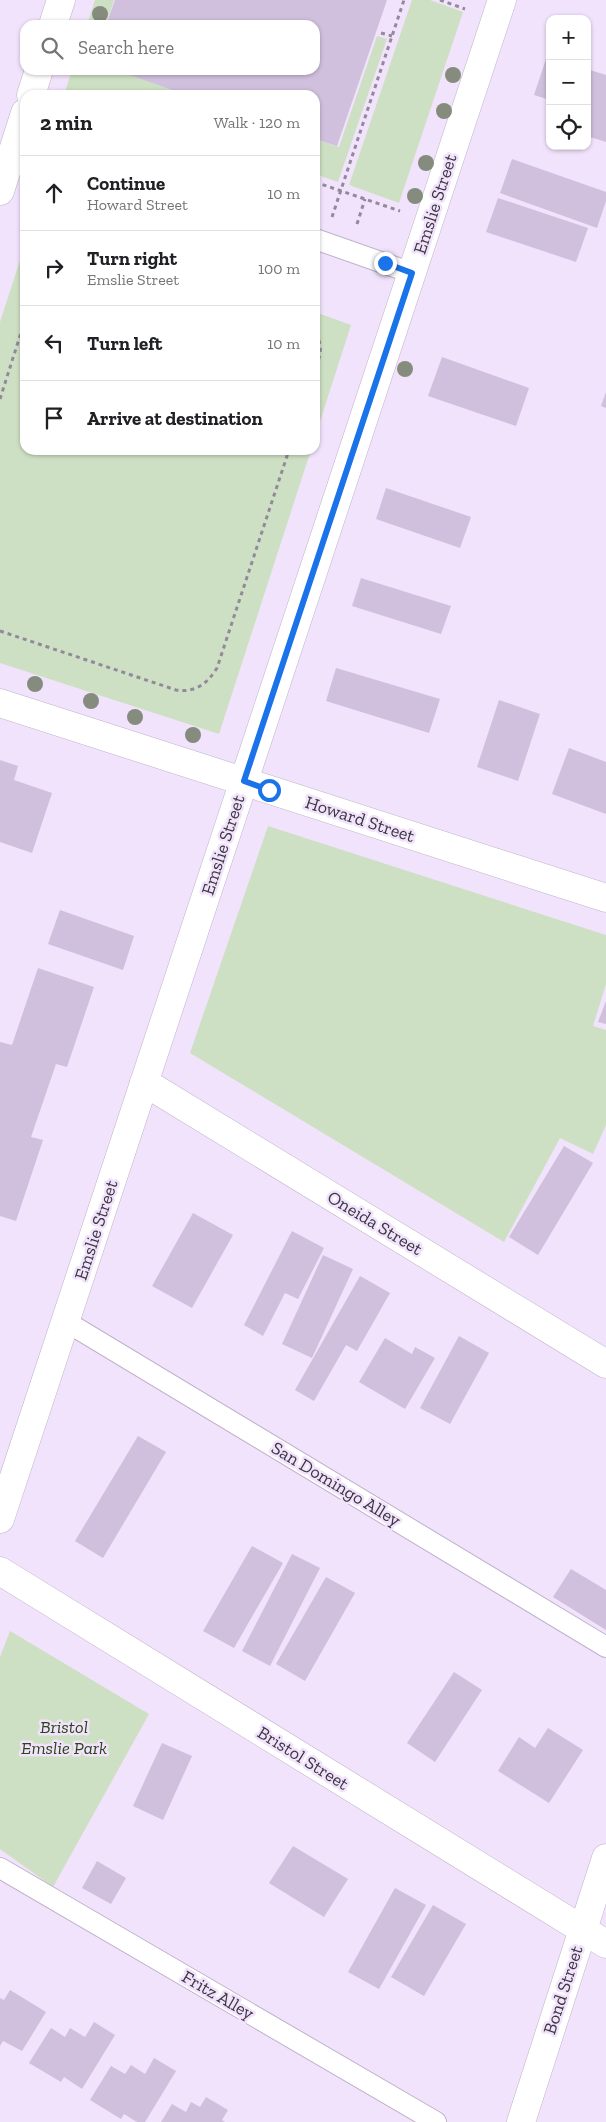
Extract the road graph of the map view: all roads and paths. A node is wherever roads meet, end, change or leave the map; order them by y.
1 (61, 0) edge
2 (404, 0) edge
3 (440, 0) edge
4 (502, 0) edge
5 (469, 10) dead end
6 (55, 20) edge
7 (381, 33) dead end
8 (392, 36) junction
9 (37, 75) edge
10 (33, 90) edge
11 (20, 137) edge
12 (320, 184) edge
13 (341, 190) junction
14 (0, 192) edge
15 (366, 199) junction
16 (362, 208) dead end
17 (402, 212) dead end
18 (330, 222) dead end
19 (320, 241) edge
20 (412, 273) junction
21 (20, 336) edge
22 (0, 398) edge
23 (287, 455) edge
24 (0, 631) edge
25 (0, 703) edge
26 (244, 781) junction
27 (606, 898) edge
28 (144, 1082) junction
29 (65, 1321) junction
30 (606, 1364) edge
31 (0, 1519) edge
32 (0, 1571) edge
33 (606, 1647) edge
34 (606, 1858) edge
35 (0, 1868) edge
36 (582, 1930) junction
37 (606, 1944) edge
38 (436, 2122) edge
39 (521, 2122) edge

1 - 6 street
2 - 8 path
3 - 5 path
4 - 20 street, Emslie Street
7 - 8 path
8 - 13 path
9 - 10 street
11 - 14 street
12 - 13 path
13 - 15 path
13 - 18 path
15 - 16 path
15 - 17 path
19 - 20 lane
20 - 26 street, Emslie Street
21 - 22 path
23 - 24 path
25 - 26 street, Howard Street
26 - 27 street, Howard Street
26 - 28 street, Emslie Street
28 - 29 street, Emslie Street
28 - 30 street, Oneida Street
29 - 31 street, Emslie Street
29 - 33 lane, San Domingo Alley
32 - 36 street, Bristol Street
34 - 36 street, Bond Street
35 - 38 lane, Fritz Alley
36 - 37 street, Bristol Street
36 - 39 street, Bond Street

